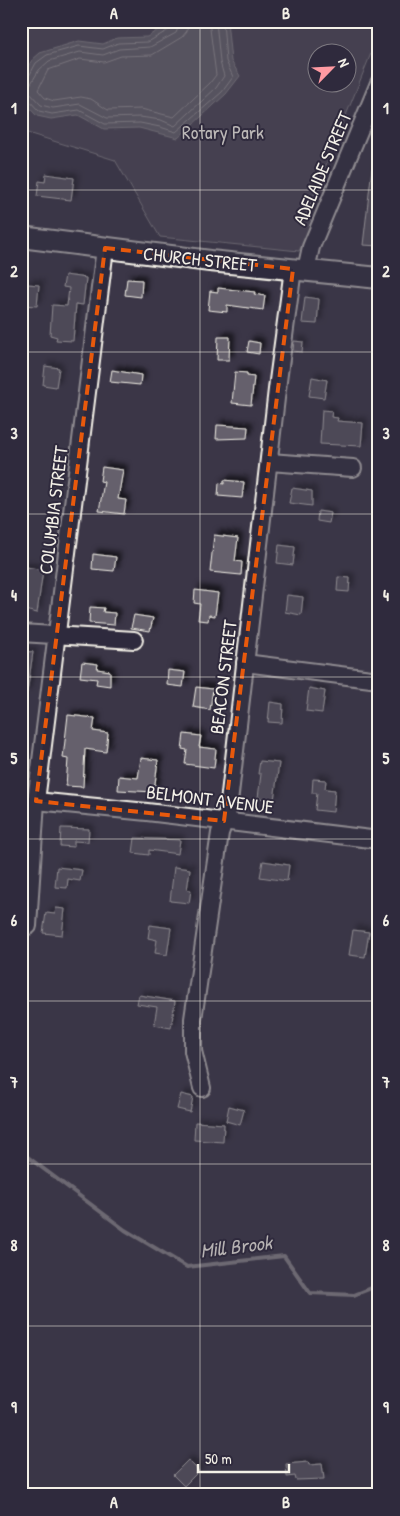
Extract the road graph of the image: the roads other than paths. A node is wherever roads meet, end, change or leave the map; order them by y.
1 (379, 83) edge
2 (21, 238) edge
3 (105, 248) junction
4 (299, 270) junction
5 (379, 278) edge
6 (269, 462) junction
7 (353, 468) dead end
8 (21, 633) edge
9 (55, 635) junction
10 (134, 640) dead end
11 (245, 663) junction
12 (379, 680) edge
13 (36, 802) junction
14 (224, 820) junction
15 (379, 840) edge
16 (28, 926) dead end
17 (202, 1088) dead end

1 - 4 street, ADELAIDE STREET
2 - 3 main road, CHURCH STREET
3 - 4 main road, CHURCH STREET
3 - 9 street, COLUMBIA STREET
4 - 5 main road, CHURCH STREET
4 - 6 street, BEACON STREET
6 - 7 street
6 - 11 street, BEACON STREET
8 - 9 street
9 - 10 street
9 - 13 street, COLUMBIA STREET
11 - 12 street
11 - 14 street, BEACON STREET
13 - 14 street, BELMONT AVENUE
13 - 16 street, COLUMBIA STREET
14 - 15 street, BELMONT AVENUE
14 - 17 street, BEACON STREET

